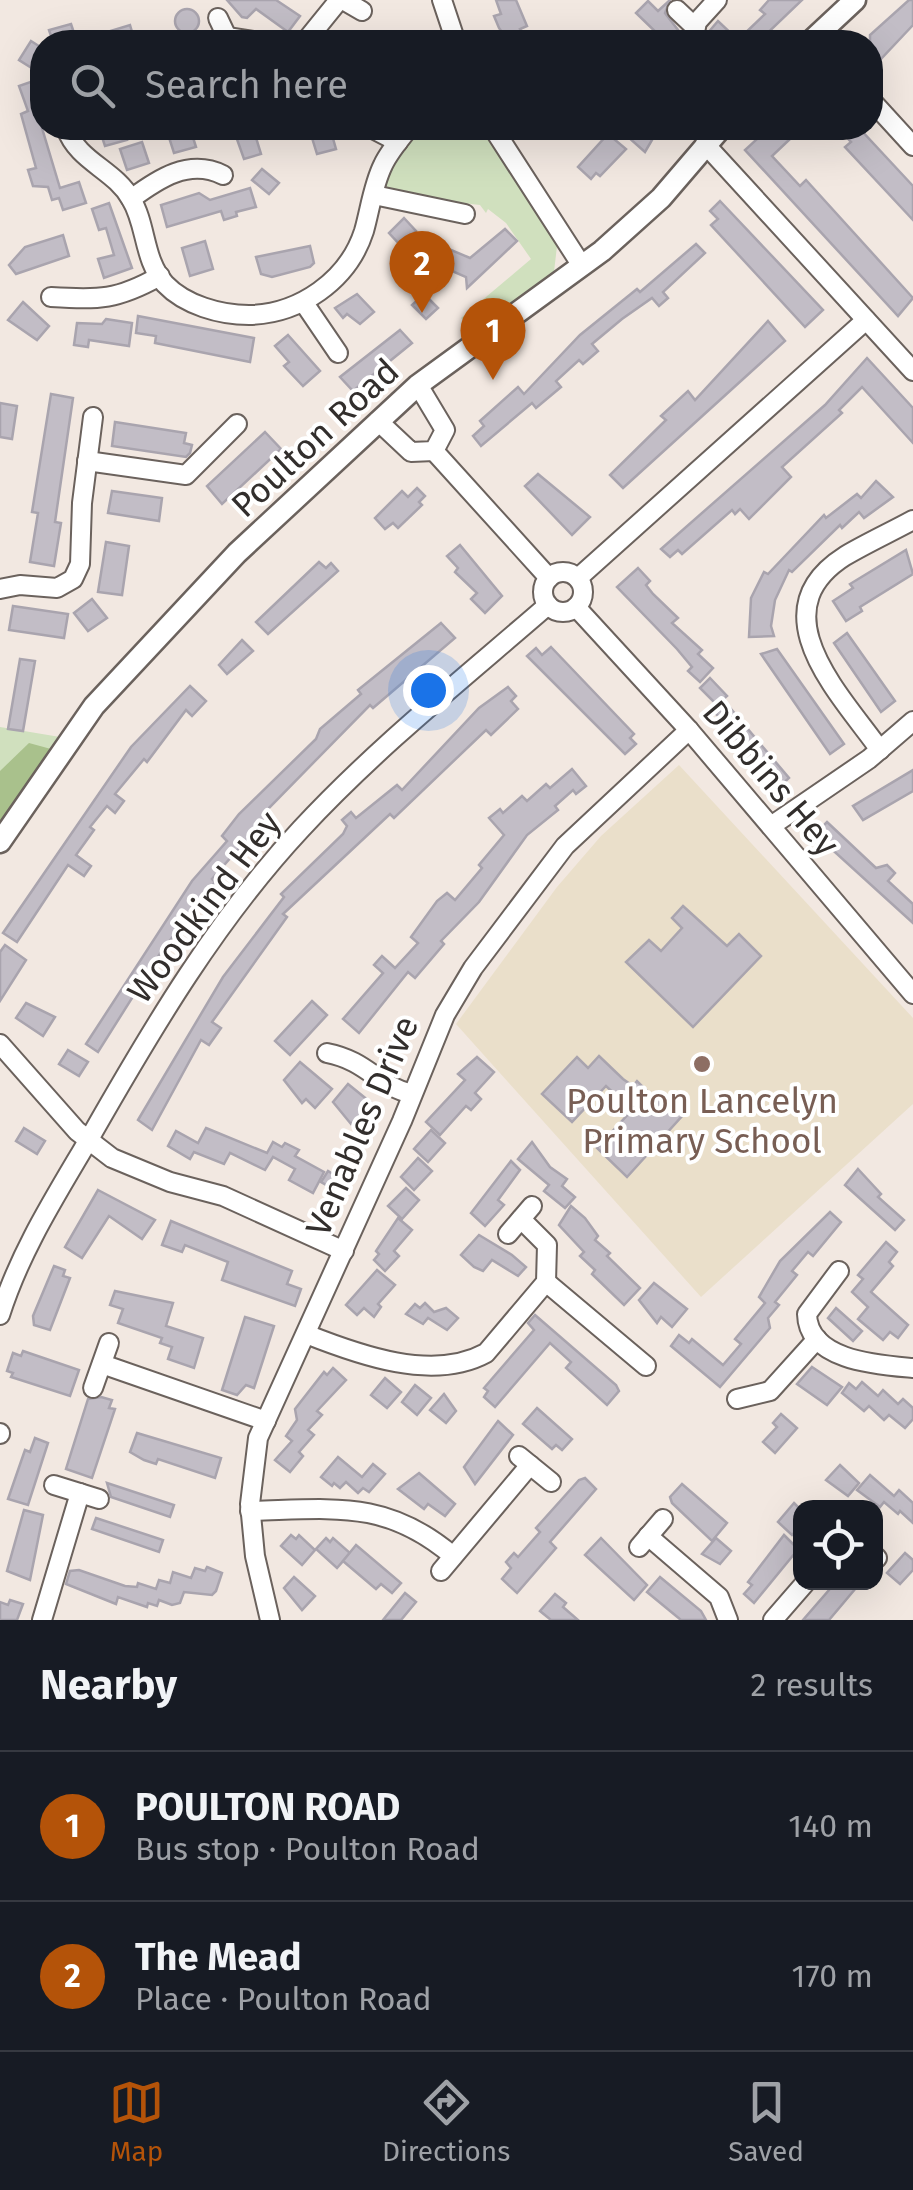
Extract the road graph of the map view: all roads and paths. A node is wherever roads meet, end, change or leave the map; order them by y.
1 (341, 0) edge
2 (442, 0) edge
3 (717, 0) edge
4 (855, 0) edge
5 (362, 10) dead end
6 (676, 10) dead end
7 (218, 18) dead end
8 (222, 30) edge
9 (315, 30) edge
10 (452, 30) edge
11 (690, 30) edge
12 (697, 30) edge
13 (825, 30) edge
14 (883, 113) edge
15 (73, 140) edge
16 (400, 140) edge
17 (501, 140) edge
18 (709, 140) edge
19 (705, 144) junction
20 (913, 146) edge
21 (218, 166) dead end
22 (374, 194) junction
23 (132, 199) junction
24 (465, 214) dead end
25 (582, 266) junction
26 (160, 276) junction
27 (60, 292) dead end
28 (304, 303) junction
29 (866, 320) junction
30 (913, 340) edge
31 (337, 345) dead end
32 (898, 354) junction
33 (913, 371) edge
34 (418, 386) junction
35 (93, 417) dead end
36 (378, 421) junction
37 (226, 431) dead end
38 (434, 451) junction
39 (87, 462) junction
40 (912, 524) edge
41 (549, 578) junction
42 (578, 578) junction
43 (0, 590) edge
44 (548, 605) junction
45 (576, 607) junction
46 (913, 721) edge
47 (689, 730) junction
48 (880, 750) junction
49 (771, 826) junction
50 (0, 842) edge
51 (913, 994) edge
52 (0, 1044) edge
53 (327, 1053) dead end
54 (412, 1094) junction
55 (88, 1140) junction
56 (521, 1220) dead end
57 (344, 1251) junction
58 (6, 1271) edge
59 (546, 1282) junction
60 (835, 1285) dead end
61 (0, 1315) edge
62 (306, 1334) junction
63 (817, 1339) junction
64 (109, 1343) dead end
65 (102, 1364) junction
66 (646, 1366) dead end
67 (913, 1368) edge
68 (94, 1388) dead end
69 (737, 1400) dead end
70 (266, 1421) junction
71 (551, 1482) dead end
72 (54, 1485) dead end
73 (80, 1493) junction
74 (99, 1499) dead end
75 (250, 1511) junction
76 (663, 1519) dead end
77 (453, 1556) junction
78 (440, 1571) dead end
79 (799, 1590) edge
80 (270, 1618) edge
81 (42, 1620) edge
82 (248, 1620) edge
83 (728, 1620) edge
84 (773, 1620) edge

1 - 5 street
1 - 9 street
2 - 10 street
3 - 12 street
4 - 13 street
6 - 11 street
7 - 8 street
14 - 20 street
15 - 23 street
16 - 22 street
17 - 25 street
18 - 19 street, Poulton Road
19 - 25 street, Poulton Road
19 - 29 street
21 - 23 street
22 - 24 street
22 - 28 street
23 - 26 street
25 - 34 street, Poulton Road
26 - 27 street
26 - 28 street
28 - 31 street
29 - 32 street
29 - 42 street
30 - 32 street
32 - 33 street
34 - 36 street, Poulton Road
34 - 38 street
35 - 39 street
36 - 38 street
36 - 50 street, Poulton Road
37 - 39 street
38 - 41 street
39 - 43 street
40 - 48 street
41 - 42 street
41 - 44 street
42 - 45 street
44 - 45 street
44 - 55 street, Woodkind Hey
45 - 47 street, Dibbins Hey
46 - 48 street
47 - 49 street, Dibbins Hey
47 - 54 street, Venables Drive
48 - 49 street
49 - 51 street, Dibbins Hey
52 - 55 street
53 - 54 street
54 - 57 street, Venables Drive
55 - 57 street
55 - 58 street, Woodkind Hey
56 - 59 street
57 - 62 street, Venables Drive
58 - 61 street, Woodkind Hey
59 - 62 street
59 - 66 street
60 - 63 street
62 - 70 street, Venables Drive
63 - 67 street
63 - 69 street
64 - 65 street
65 - 68 street
65 - 70 street
70 - 75 street, Venables Drive
71 - 77 street
72 - 73 street
73 - 74 street
73 - 81 street
75 - 77 street
75 - 80 street, Venables Drive
76 - 83 street
77 - 78 street
79 - 84 street
80 - 82 street

